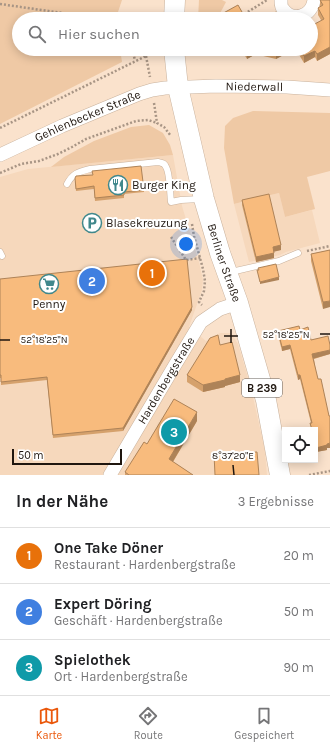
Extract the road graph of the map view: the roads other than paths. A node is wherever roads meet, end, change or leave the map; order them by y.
1 (176, 0) edge
2 (281, 0) edge
3 (314, 0) edge
4 (175, 12) edge
5 (286, 12) edge
6 (308, 12) edge
7 (175, 56) edge
8 (178, 87) junction
9 (330, 90) edge
10 (0, 155) edge
11 (67, 184) dead end
12 (204, 199) junction
13 (298, 253) road end
14 (227, 273) junction
15 (238, 303) junction
16 (110, 475) edge
17 (280, 475) edge

1 - 4 main road
2 - 5 street
3 - 6 street
7 - 8 main road, Berliner Straße / B 239
8 - 9 street, Niederwall
8 - 10 street, Gehlenbecker Straße
8 - 12 main road, Berliner Straße / B 239
11 - 12 lane
12 - 14 main road, Berliner Straße / B 239
13 - 14 lane
14 - 15 main road, Berliner Straße / B 239
15 - 16 street, Hardenbergstraße
15 - 17 main road, Berliner Straße / B 239

